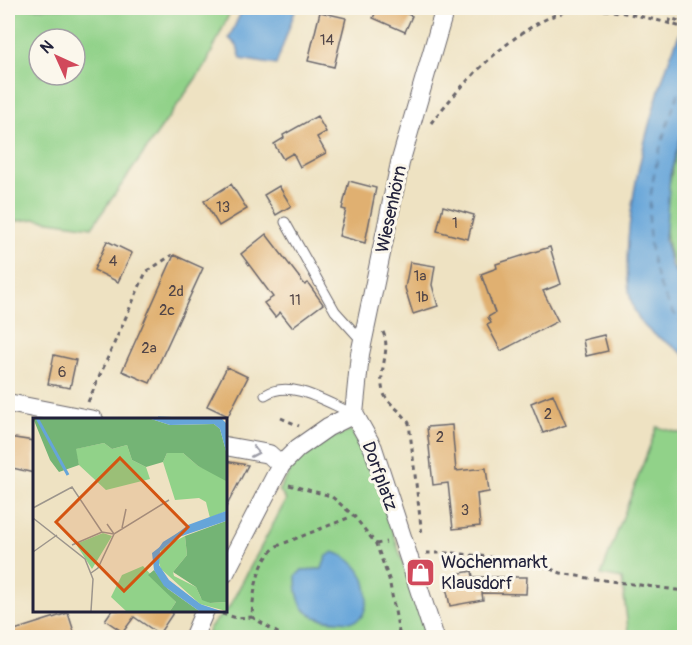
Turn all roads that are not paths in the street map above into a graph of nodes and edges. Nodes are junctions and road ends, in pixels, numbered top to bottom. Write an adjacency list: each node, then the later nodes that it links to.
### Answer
1 (445, 8): 3 (street, Wiesenhörn)
2 (285, 222): 3 (lane)
3 (363, 342): 6 (street, Wiesenhörn)
4 (265, 394): 6 (lane)
5 (8, 403): 7 (street)
6 (354, 414): 9 (street); 13 (street, Dorfplatz)
7 (83, 418)
8 (226, 446): 9 (street, one-way to 9)
9 (278, 472): 10 (street)
10 (226, 571)
11 (204, 612): 12 (street)
12 (193, 638)
13 (435, 638)

